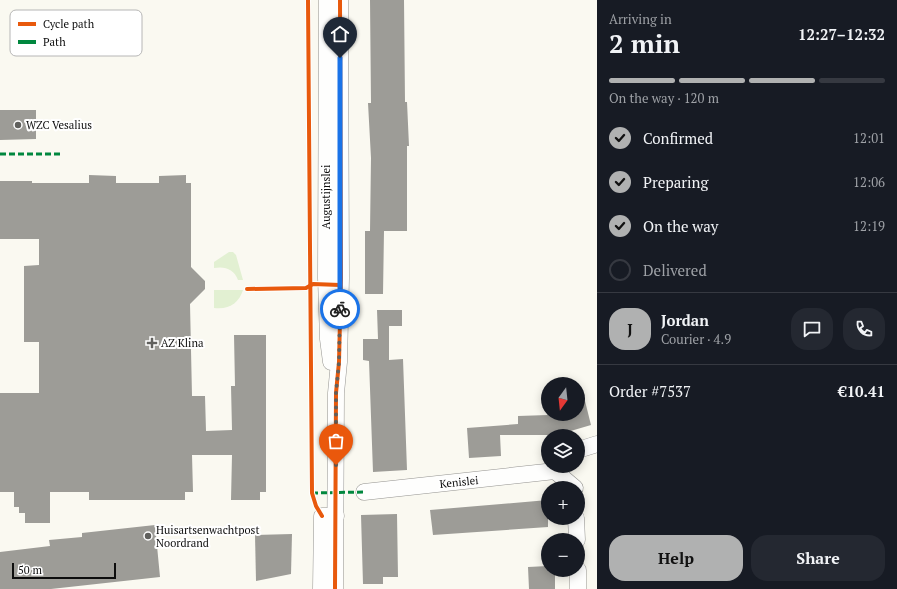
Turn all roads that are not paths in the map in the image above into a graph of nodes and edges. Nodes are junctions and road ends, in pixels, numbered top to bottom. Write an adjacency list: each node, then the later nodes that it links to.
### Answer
1 (327, 0): 3 (street, Augustijnslei)
2 (340, 0): 3 (street, Augustijnslei)
3 (336, 393): 10 (street, Augustijnslei)
4 (597, 444): 5 (street)
5 (585, 448)
6 (541, 471): 9 (street, Kenislei)
7 (561, 473): 8 (street, Kenislei)
8 (568, 481)
9 (364, 492)
10 (329, 516): 12 (street, Augustijnslei); 13 (street, Augustijnslei)
11 (578, 577): 14 (street)
12 (321, 589)
13 (336, 589)
14 (578, 589)

